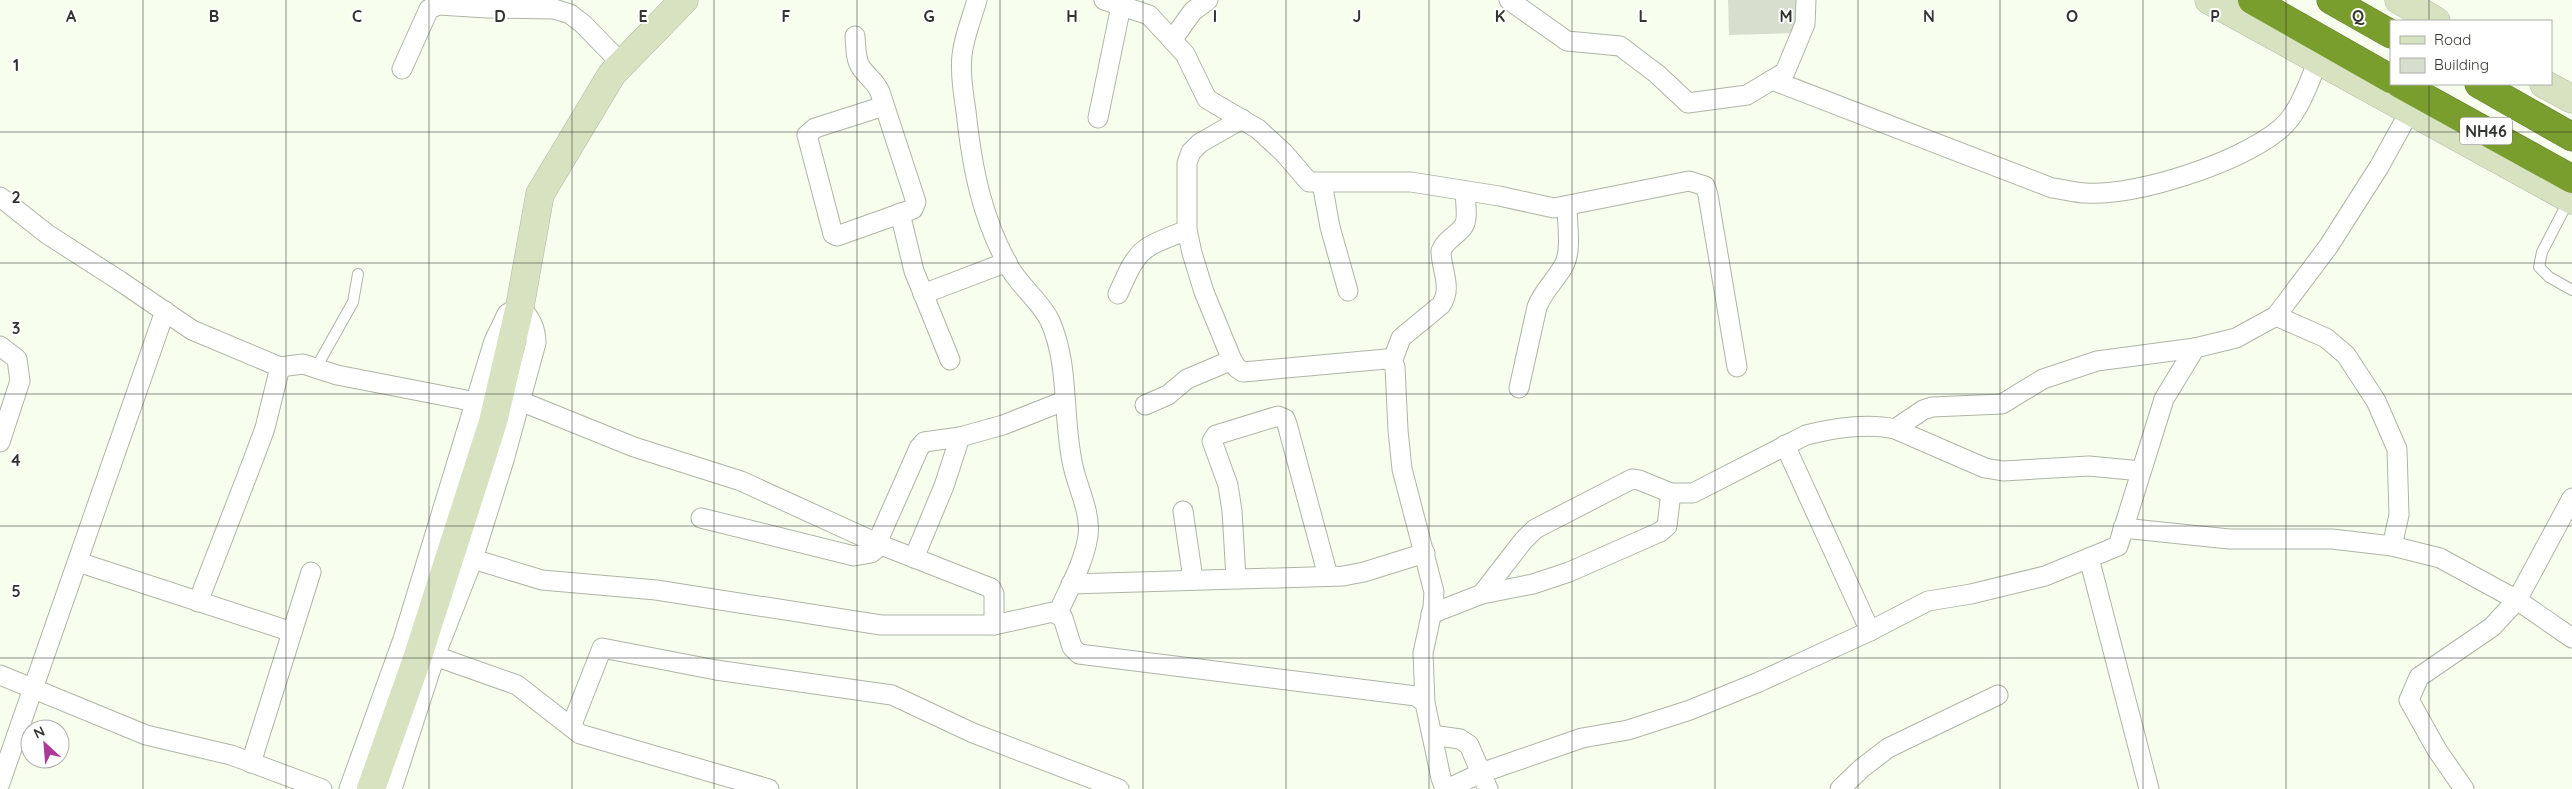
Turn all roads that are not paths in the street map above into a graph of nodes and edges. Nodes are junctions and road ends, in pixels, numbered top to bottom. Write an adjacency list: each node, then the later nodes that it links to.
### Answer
1 (684, 0): 17 (street)
2 (978, 0): 36 (street)
3 (1208, 0): 15 (street)
4 (1509, 0): 20 (street)
5 (1806, 0): 20 (street)
6 (2209, 0): 16 (street)
7 (2252, 0): 19 (highway)
8 (2332, 0): 13 (highway)
9 (2398, 0): 12 (street)
10 (426, 3): 17 (street); 18 (street)
11 (1113, 3): 15 (street); 26 (street)
12 (2434, 20)
13 (2390, 33)
14 (855, 36): 25 (street)
15 (1172, 40): 27 (street)
16 (2318, 61): 20 (street); 23 (street)
17 (622, 64): 42 (street)
18 (402, 69)
19 (2390, 78)
20 (1772, 80)
21 (2481, 85): 28 (highway, NH46)
22 (2546, 85): 24 (street)
23 (2410, 96): 31 (highway, NH46); 44 (street)
24 (2572, 99)
25 (884, 106): 34 (street); 34 (street)
26 (1098, 118)
27 (1242, 120): 29 (street); 35 (street)
28 (2572, 137)
29 (1322, 183): 30 (street); 39 (street)
30 (1465, 191): 33 (street); 49 (street)
31 (2571, 193): 38 (lane)
32 (0, 197): 43 (street)
33 (1567, 207): 51 (street); 53 (street)
34 (900, 213): 40 (street)
35 (1187, 230): 41 (street); 48 (street)
36 (1007, 262): 40 (street); 55 (street)
37 (358, 274): 52 (lane)
38 (2572, 290)
39 (1348, 291)
40 (923, 294): 47 (street)
41 (1118, 294)
42 (520, 306): 54 (street); 56 (street); 102 (street)
43 (165, 311): 50 (street); 74 (street)
44 (2276, 316): 46 (street); 69 (street)
45 (0, 346): 60 (street)
46 (2195, 348): 58 (street); 62 (street)
47 (950, 360)
48 (1232, 360): 49 (street); 57 (street)
49 (1392, 362): 70 (street)
50 (280, 366): 52 (street); 82 (street)
51 (1737, 367)
52 (316, 368): 56 (street)
53 (1519, 388)
54 (520, 401): 68 (street); 73 (street)
55 (1064, 401): 59 (street); 79 (street)
56 (476, 402): 101 (street)
57 (1145, 405)
58 (1895, 429): 61 (street); 62 (street)
59 (960, 437): 68 (street); 71 (street)
60 (0, 442)
61 (1785, 445): 63 (street); 87 (street)
62 (2142, 471): 67 (street)
63 (1670, 493): 80 (street); 80 (street)
64 (2572, 498): 81 (street)
65 (1183, 511): 78 (street)
66 (701, 518): 68 (street)
67 (2123, 528): 69 (street); 72 (street)
68 (879, 544): 71 (street)
69 (2392, 546): 81 (street)
70 (1425, 553): 76 (street); 84 (street)
71 (914, 558): 85 (street)
72 (2089, 558): 87 (street); 107 (street)
73 (473, 559): 85 (street); 89 (street)
74 (78, 562): 82 (street); 91 (street)
75 (311, 572): 86 (street)
76 (1328, 576): 77 (street); 77 (street)
77 (1236, 578): 78 (street)
78 (1192, 580): 79 (street)
79 (1071, 584): 83 (street)
80 (1482, 594): 84 (street)
81 (2517, 600): 88 (street); 108 (street)
82 (198, 602): 86 (street)
83 (1058, 613): 85 (street); 93 (street)
84 (1431, 614): 93 (street)
85 (994, 625)
86 (292, 632): 96 (street)
87 (1870, 632): 97 (street)
88 (2572, 638)
89 (436, 656): 94 (street); 103 (street)
90 (0, 675): 91 (street)
91 (34, 689): 96 (street); 98 (street)
92 (1998, 695): 106 (street)
93 (1425, 703): 95 (street)
94 (571, 727): 104 (street); 105 (street)
95 (1432, 735): 97 (street); 99 (street)
96 (252, 763): 100 (street)
97 (1484, 781): 99 (street)
98 (0, 783)
99 (1444, 788)
100 (322, 789)
101 (349, 789)
102 (371, 789)
103 (392, 789)
104 (769, 789)
105 (1118, 789)
106 (1840, 789)
107 (2149, 789)
108 (2464, 789)

